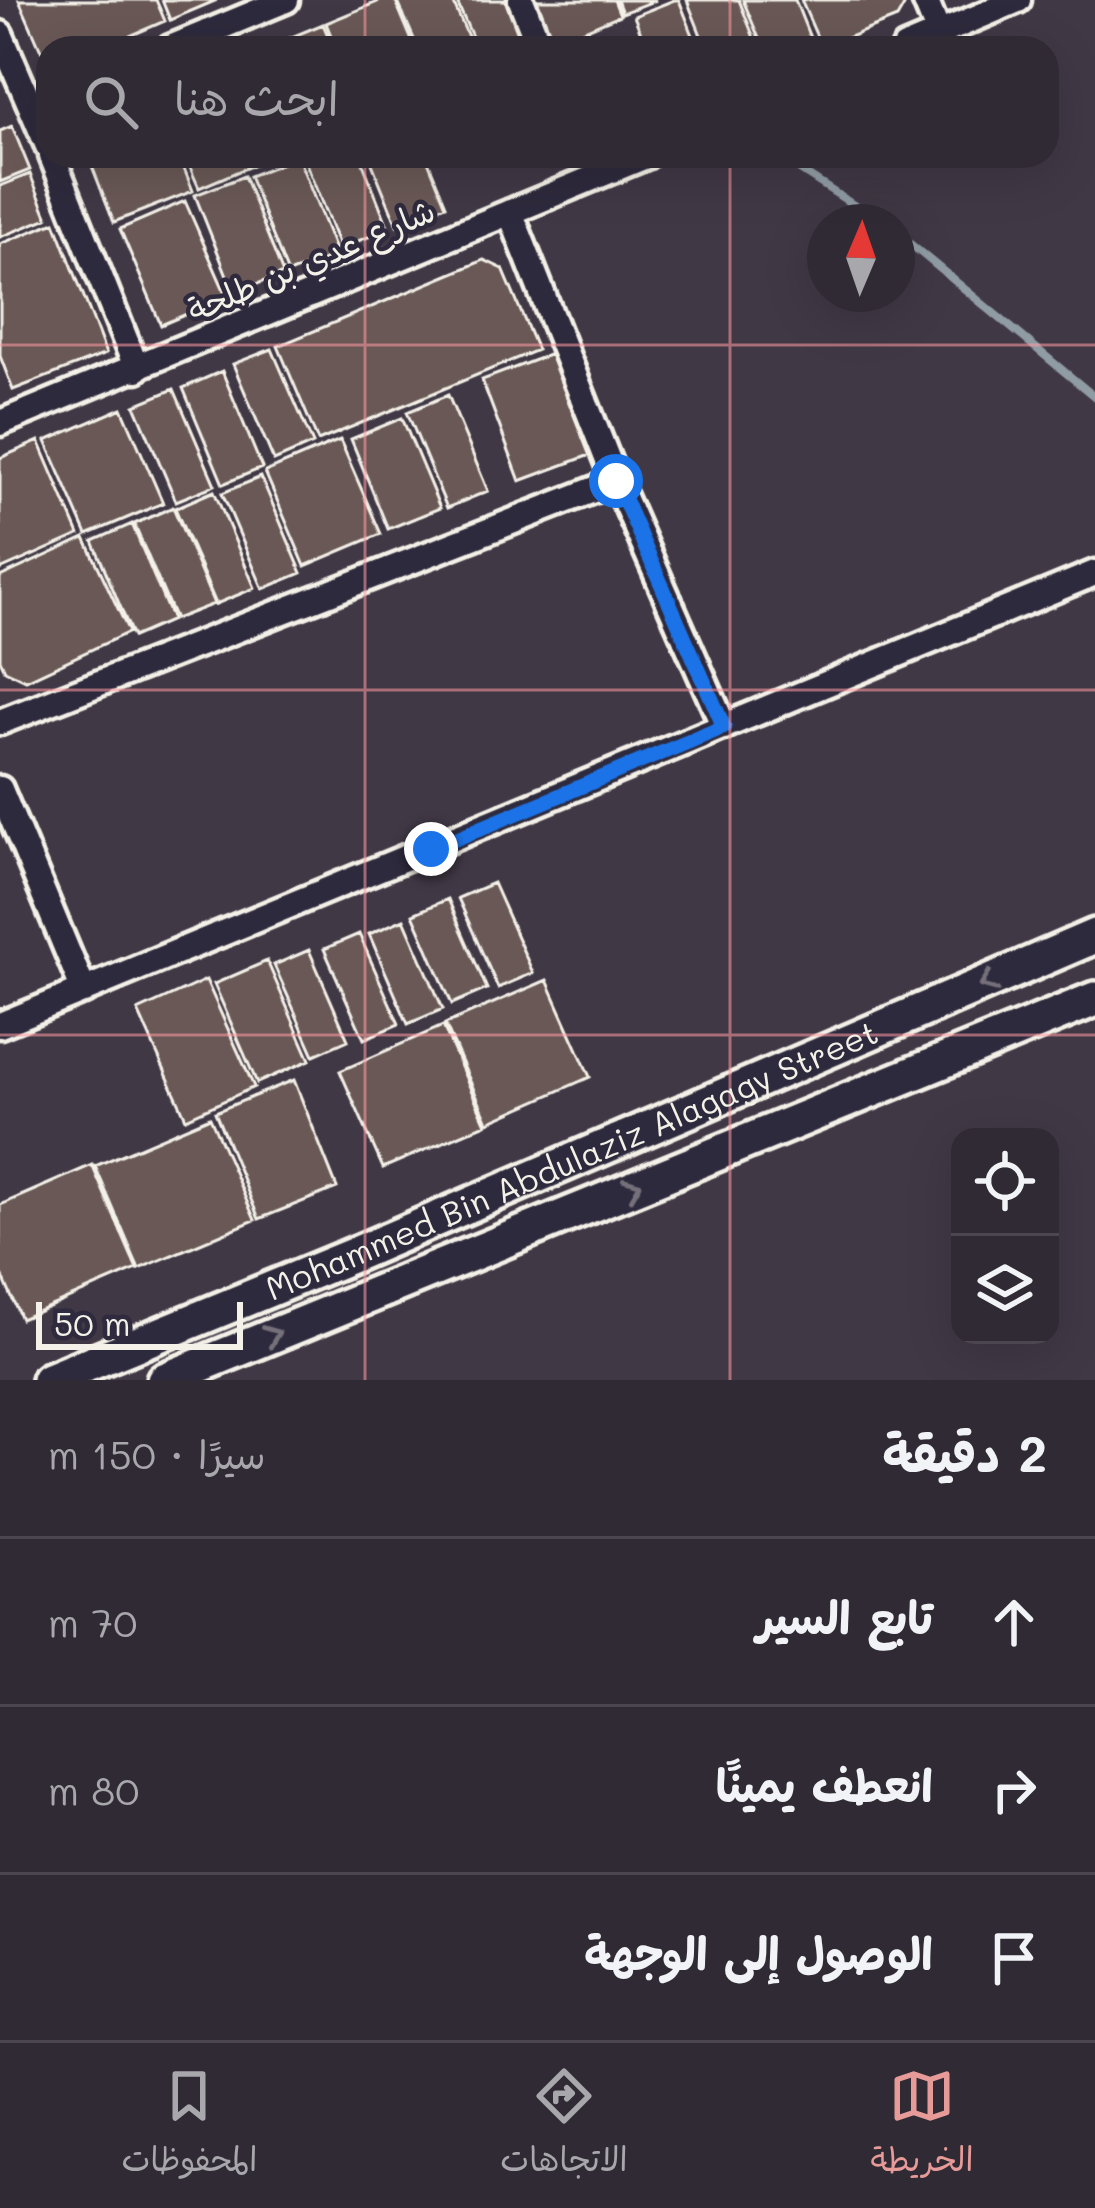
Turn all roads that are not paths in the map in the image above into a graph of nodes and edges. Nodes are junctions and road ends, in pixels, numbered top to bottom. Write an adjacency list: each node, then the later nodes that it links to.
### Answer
1 (286, 0): 7 (street)
2 (521, 0): 8 (street)
3 (925, 0): 6 (street)
4 (1018, 0): 6 (street)
5 (0, 34): 10 (street)
6 (939, 34): 9 (street)
7 (199, 36)
8 (535, 36)
9 (934, 36)
10 (36, 95)
11 (57, 168): 14 (street)
12 (585, 168): 13 (street, شارع عدي بن طلحة)
13 (510, 212): 14 (street, شارع عدي بن طلحة); 16 (street)
14 (137, 369): 15 (street, شارع عدي بن طلحة)
15 (0, 423)
16 (616, 481): 18 (street); 19 (street)
17 (1095, 573): 19 (street)
18 (0, 722)
19 (724, 727): 22 (street)
20 (0, 789): 22 (street)
21 (1095, 936): 25 (street, Mohammed Bin Abdulaziz Alagagy Street, one-way to 25)
22 (84, 992): 24 (street)
23 (1095, 999): 26 (street, Mohammed Bin Abdulaziz Alagagy Street, one-way to 23)
24 (0, 1025)
25 (49, 1380)
26 (164, 1380)

